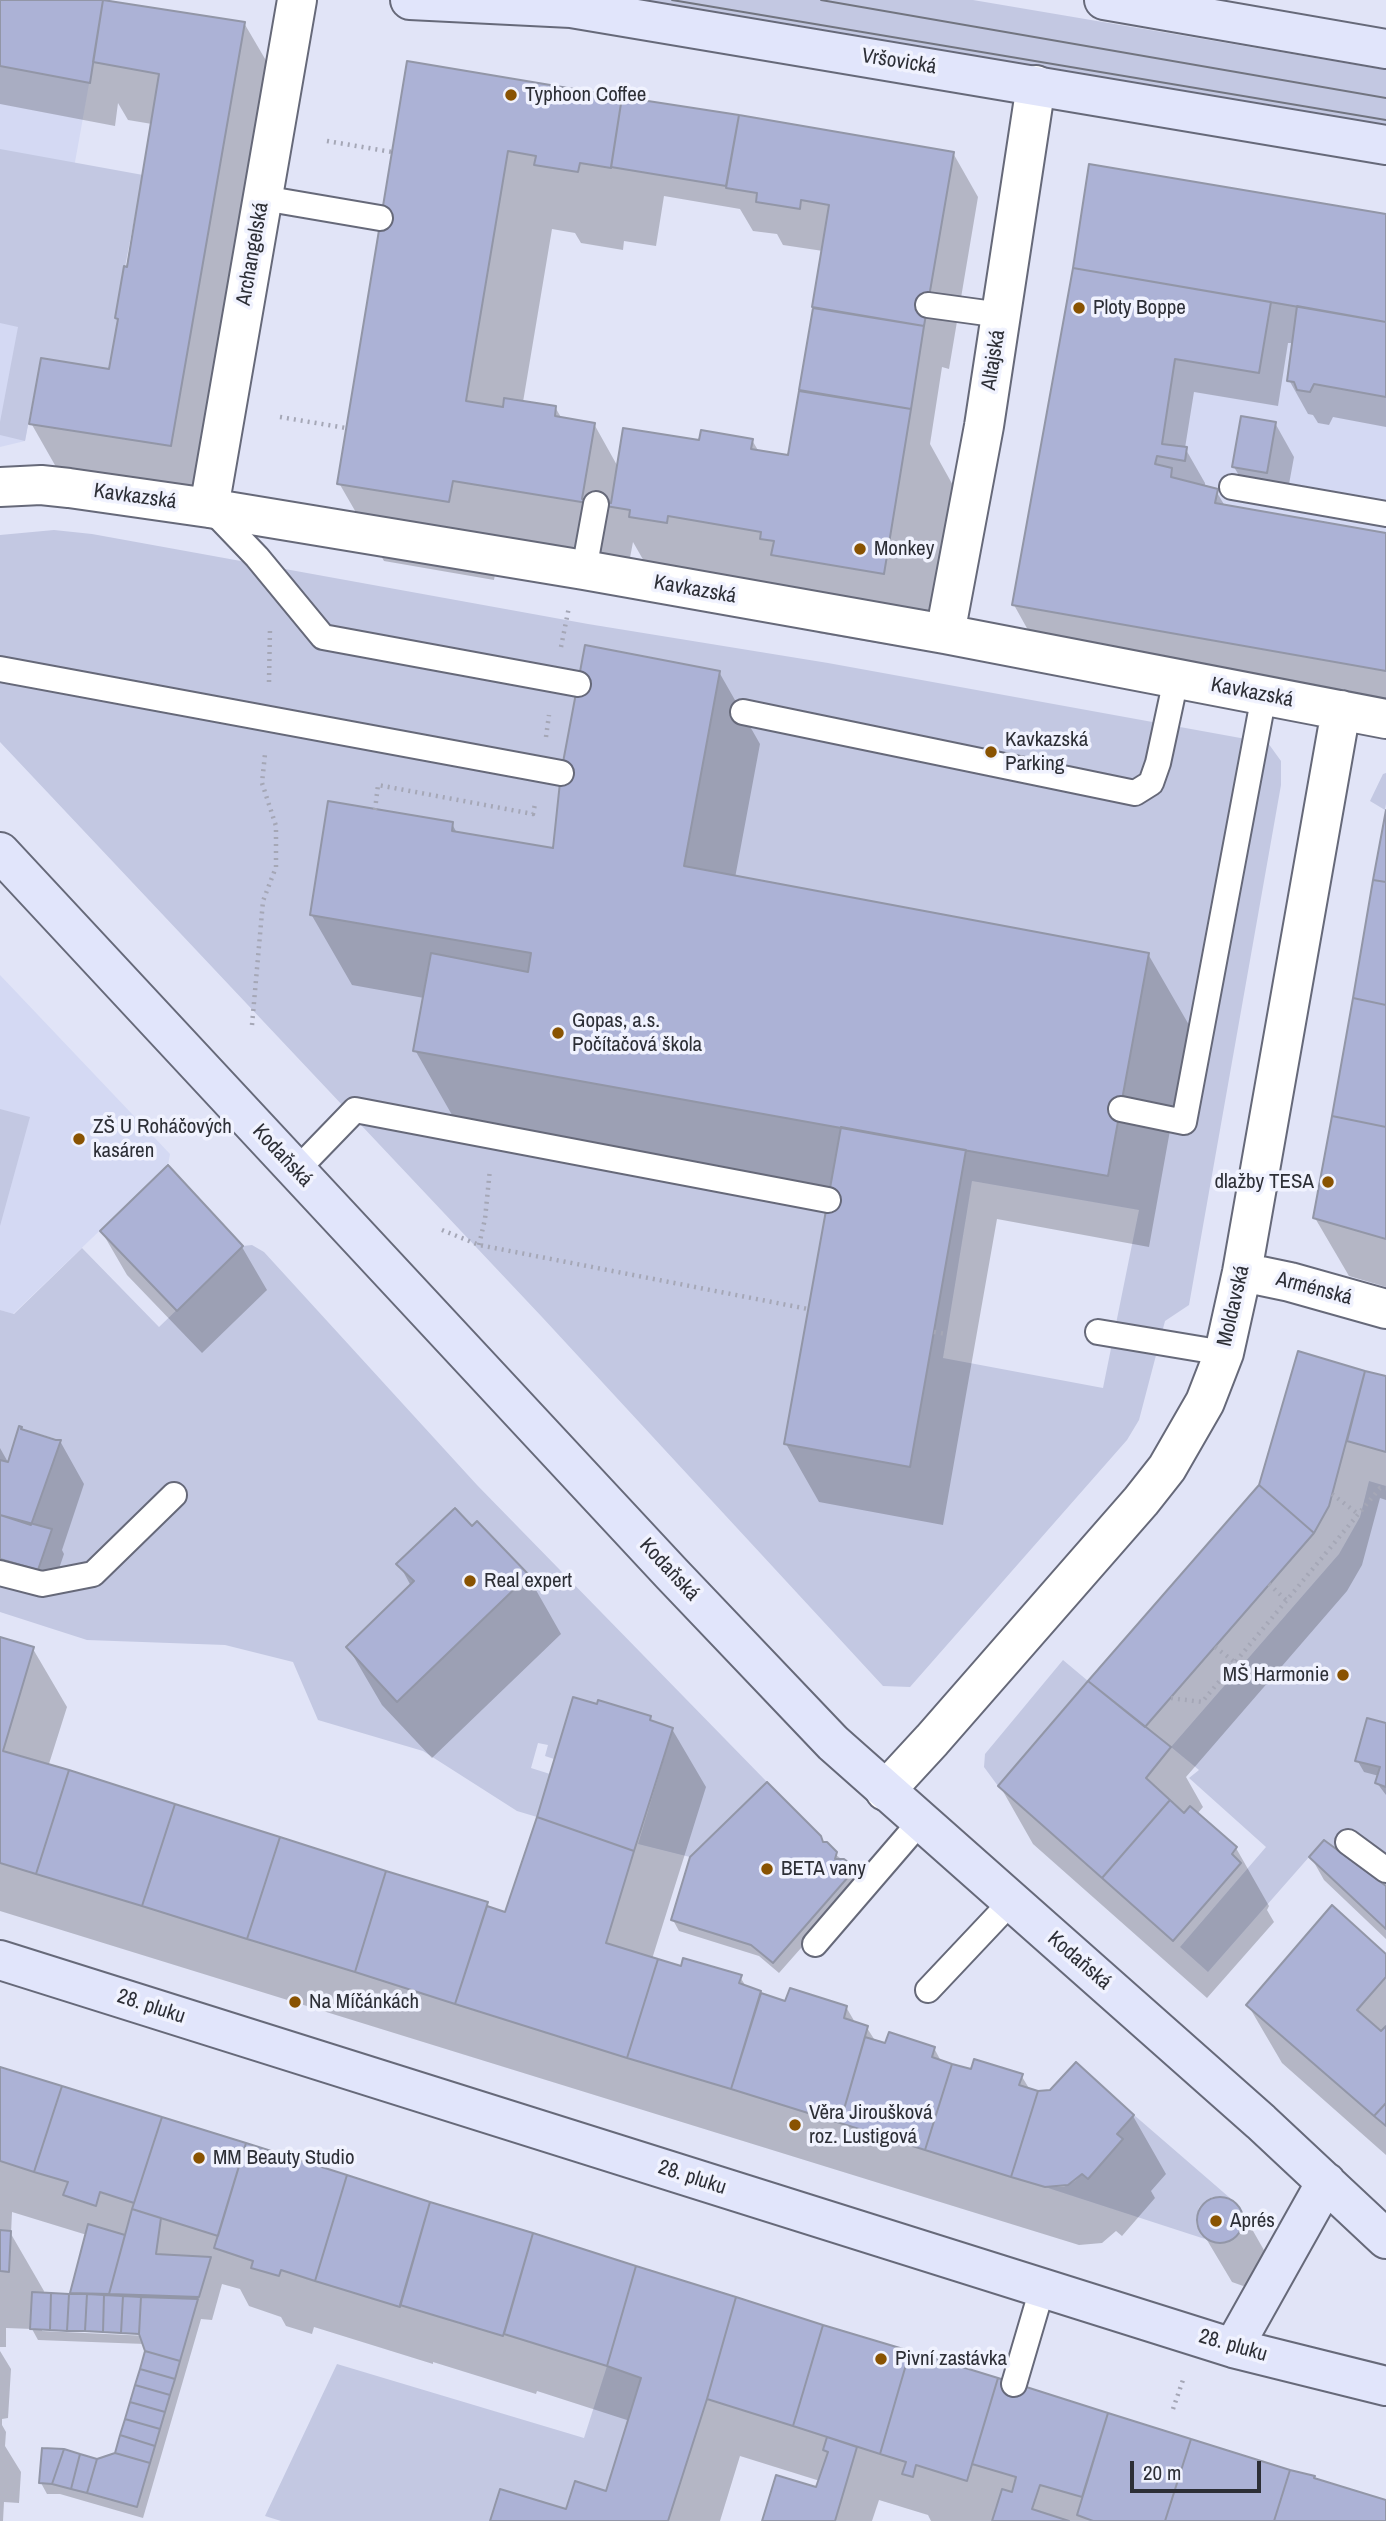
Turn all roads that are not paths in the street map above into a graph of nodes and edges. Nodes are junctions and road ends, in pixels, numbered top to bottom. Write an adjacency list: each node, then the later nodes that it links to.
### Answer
1 (297, 0): 7 (street, Archangelská)
2 (410, 0): 5 (street, Vršovická)
3 (1104, 0): 4 (street)
4 (1386, 48)
5 (1036, 85): 6 (street, Vršovická); 10 (street, Altajská)
6 (1386, 145)
7 (263, 198): 8 (lane); 14 (street, Archangelská)
8 (380, 218)
9 (928, 305): 10 (lane)
10 (1001, 315): 17 (street, Altajská)
11 (0, 487): 14 (street, Kavkazská)
12 (1232, 487): 15 (lane)
13 (596, 504): 16 (lane)
14 (209, 508): 16 (street, Kavkazská); 20 (lane)
15 (1386, 514)
16 (584, 570): 17 (street, Kavkazská)
17 (945, 634): 19 (street, Kavkazská)
18 (0, 669): 25 (lane)
19 (1176, 679): 21 (street, Kavkazská); 23 (lane)
20 (578, 684)
21 (1264, 695): 22 (street, Kavkazská); 27 (lane)
22 (1341, 710): 24 (street, Kavkazská); 30 (street, Moldavská)
23 (743, 712)
24 (1386, 719)
25 (561, 773)
26 (0, 852): 28 (street, Kodaňská)
27 (1121, 1109)
28 (296, 1171): 29 (lane); 36 (street, Kodaňská)
29 (828, 1200)
30 (1242, 1272): 31 (street, Arménská); 33 (street, Moldavská)
31 (1386, 1309)
32 (1098, 1332): 33 (lane)
33 (1224, 1353): 36 (street, Moldavská)
34 (174, 1495): 35 (lane)
35 (0, 1573)
36 (885, 1791): 37 (street, Kodaňská)
37 (920, 1822): 40 (street, Kodaňská); 41 (lane)
38 (1348, 1842): 39 (lane)
39 (1386, 1870)
40 (1012, 1902): 43 (lane); 44 (street, Kodaňská)
41 (815, 1944)
42 (0, 1960): 46 (street, 28. pluku)
43 (928, 1990)
44 (1326, 2182): 45 (street, Kodaňská); 47 (street)
45 (1386, 2239)
46 (1042, 2288): 47 (street, 28. pluku); 48 (lane)
47 (1233, 2348): 49 (street, 28. pluku)
48 (1014, 2384)
49 (1386, 2386)

